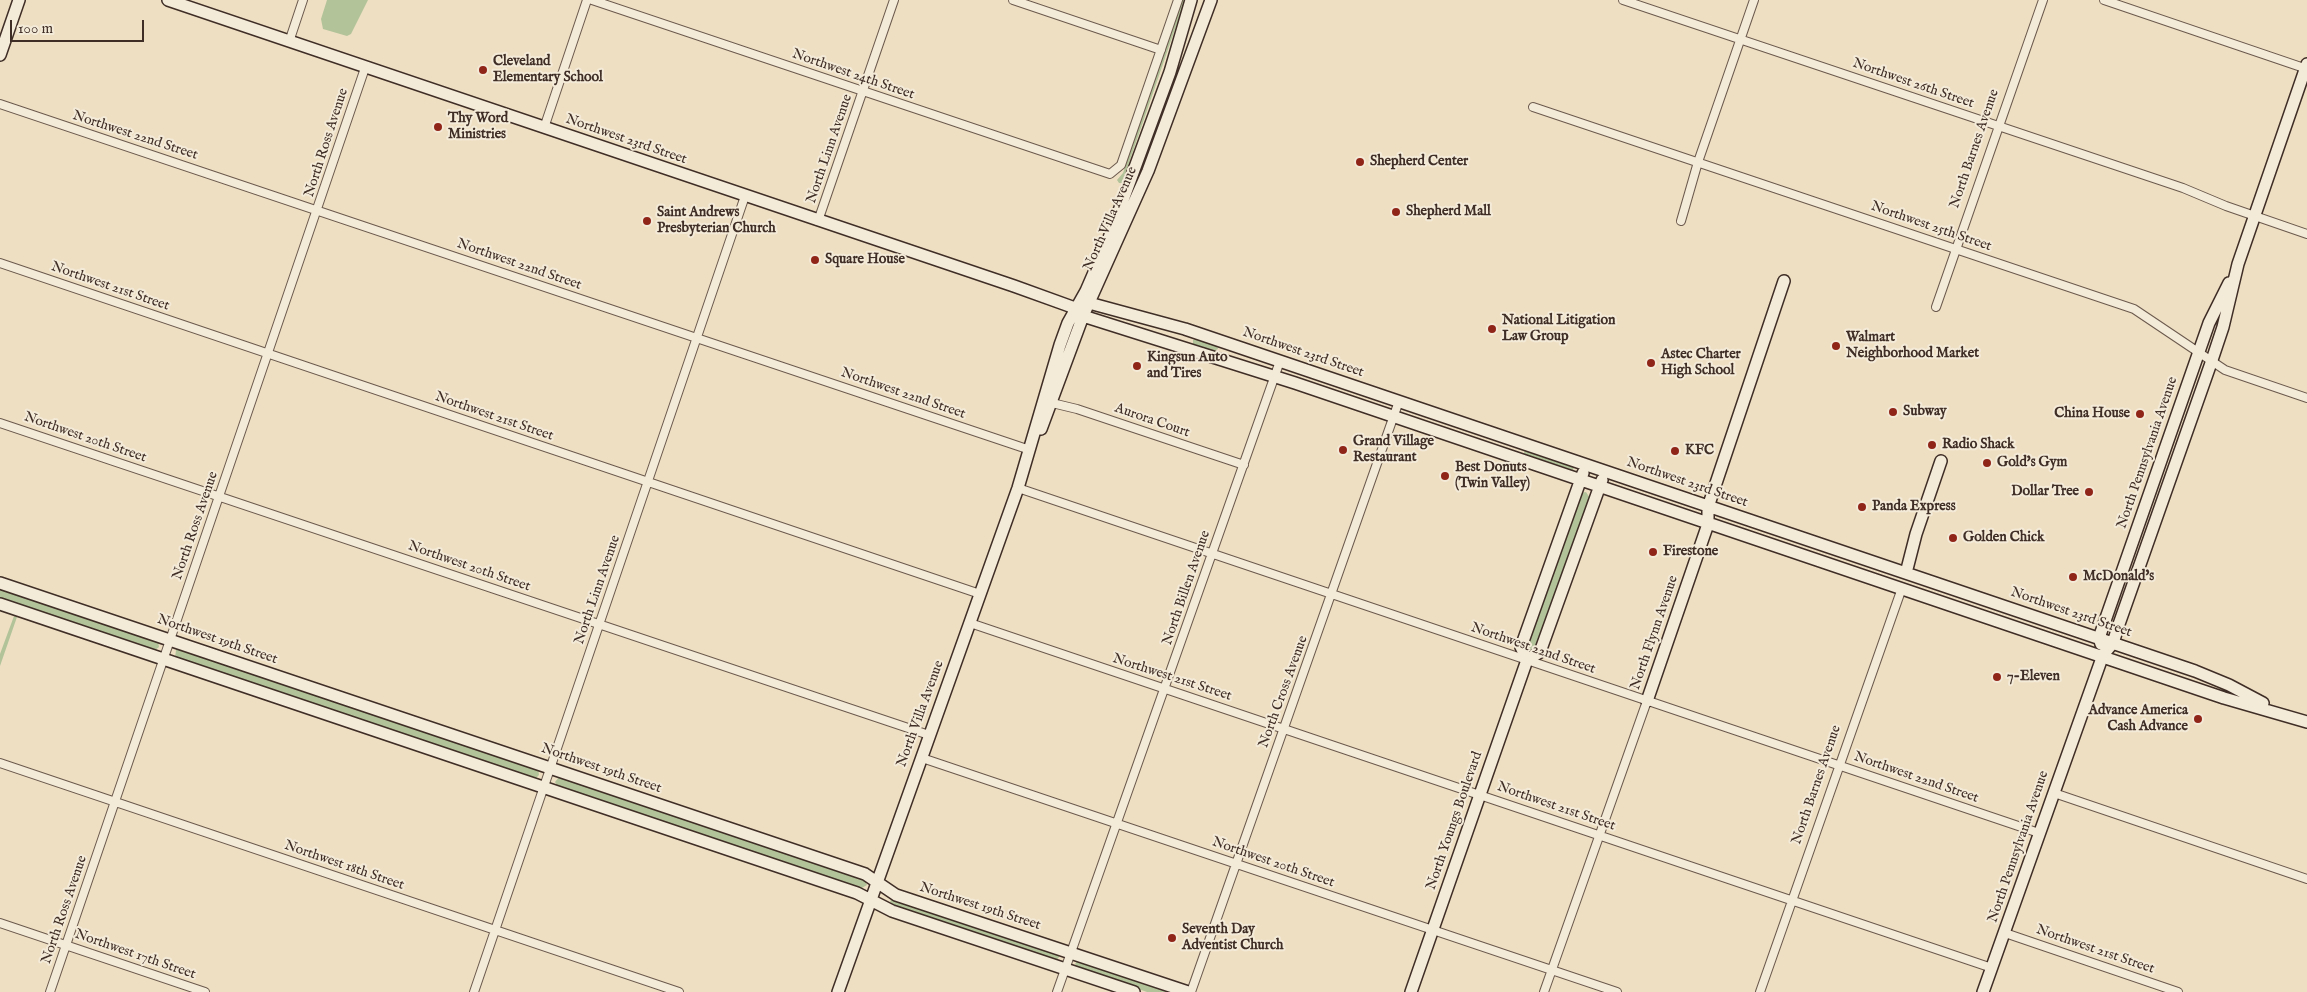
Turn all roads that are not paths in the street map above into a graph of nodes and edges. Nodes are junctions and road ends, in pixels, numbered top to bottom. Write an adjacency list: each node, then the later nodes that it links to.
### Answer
1 (19, 0): 19 (main road)
2 (168, 0): 18 (main road, Northwest 23rd Street)
3 (303, 0): 18 (street)
4 (587, 0): 28 (street)
5 (592, 0): 24 (street, Northwest 24th Street)
6 (894, 0): 24 (street, North Linn Avenue)
7 (1013, 0): 20 (street)
8 (1178, 0): 20 (street, North Villa Avenue)
9 (1190, 0): 15 (main road, North Villa Avenue)
10 (1211, 0): 17 (main road, North Villa Avenue)
11 (1623, 0): 16 (street, Northwest 26th Street)
12 (1754, 0): 16 (street)
13 (2043, 0): 27 (street, North Barnes Avenue)
14 (2104, 0): 21 (street)
15 (1185, 16): 17 (main road); 23 (main road, North Villa Avenue)
16 (1740, 40): 27 (street, Northwest 26th Street); 29 (street)
17 (1195, 41): 23 (main road); 41 (main road, North Villa Avenue)
18 (289, 42): 22 (main road, Northwest 23rd Street)
19 (1, 50)
20 (1161, 50): 30 (street, North Villa Avenue)
21 (2306, 67): 33 (main road, North Pennsylvania Avenue)
22 (365, 68): 28 (main road, Northwest 23rd Street); 32 (street, North Ross Avenue)
23 (1170, 72): 43 (main road, North Villa Avenue)
24 (863, 92): 30 (street, Northwest 24th Street); 34 (street, North Linn Avenue)
25 (0, 104): 32 (street, Northwest 22nd Street)
26 (1533, 106): 29 (street, Northwest 25th Street)
27 (1999, 126): 33 (street, Northwest 26th Street); 37 (street, North Barnes Avenue)
28 (544, 128): 31 (main road, Northwest 23rd Street)
29 (1698, 162): 35 (street); 37 (street, Northwest 25th Street)
30 (1107, 174)
31 (745, 196): 34 (main road, Northwest 23rd Street); 47 (street, North Linn Avenue)
32 (318, 210): 47 (street, Northwest 22nd Street); 50 (street, North Ross Avenue)
33 (2254, 216): 36 (street, Northwest 26th Street); 39 (main road, North Pennsylvania Avenue)
34 (818, 221): 43 (main road, Northwest 23rd Street)
35 (1681, 221)
36 (2307, 234)
37 (1956, 249): 42 (street, North Barnes Avenue); 51 (street, Northwest 25th Street)
38 (0, 263): 50 (street, Northwest 21st Street)
39 (2238, 264): 51 (main road, North Pennsylvania Avenue); 54 (main road, North Pennsylvania Avenue)
40 (1784, 281): 80 (main road, North Flynn Avenue)
41 (1089, 304): 43 (main road, North Villa Avenue); 44 (main road, Northwest 23rd Street)
42 (1936, 307)
43 (1079, 312): 46 (main road, Northwest 23rd Street); 61 (main road, North Villa Avenue); 67 (main road, North Villa Avenue)
44 (1143, 318): 45 (main road, Northwest 23rd Street); 46 (main road)
45 (1185, 329): 48 (main road, Northwest 23rd Street); 49 (main road)
46 (1138, 334): 49 (main road, Northwest 23rd Street)
47 (696, 338): 67 (street, Northwest 22nd Street); 76 (street, North Linn Avenue)
48 (1231, 344): 52 (main road); 53 (main road, Northwest 23rd Street)
49 (1180, 347): 52 (main road, Northwest 23rd Street)
50 (268, 354): 76 (street, Northwest 21st Street); 79 (street, North Ross Avenue)
51 (2199, 354): 54 (street, Northwest 25th Street); 63 (main road, North Pennsylvania Avenue)
52 (1226, 361): 56 (main road, Northwest 23rd Street)
53 (1280, 361): 55 (main road, Northwest 23rd Street); 56 (street, North Billen Avenue)
54 (2211, 363): 58 (street, Northwest 25th Street); 64 (main road, North Pennsylvania Avenue)
55 (1317, 373): 57 (main road); 59 (main road); 60 (main road, Northwest 23rd Street)
56 (1274, 377): 57 (main road, Northwest 23rd Street); 71 (street, North Billen Avenue)
57 (1295, 383): 59 (main road, Northwest 23rd Street)
58 (2307, 398)
59 (1346, 400): 62 (main road, Northwest 23rd Street)
60 (1399, 401): 62 (street, North Cross Avenue); 66 (main road, Northwest 23rd Street)
61 (1052, 403): 67 (main road, North Villa Avenue); 71 (street, Aurora Court)
62 (1394, 417): 68 (main road, Northwest 23rd Street); 92 (street, North Cross Avenue)
63 (2176, 418): 64 (main road); 70 (main road, North Pennsylvania Avenue)
64 (2190, 422): 73 (main road, North Pennsylvania Avenue)
65 (0, 423): 79 (street, Northwest 20th Street)
66 (1508, 437): 68 (main road); 72 (main road, Northwest 23rd Street)
67 (1031, 448): 78 (main road, North Villa Avenue)
68 (1502, 453): 75 (main road, Northwest 23rd Street)
69 (1941, 461): 87 (main road)
70 (2160, 463): 73 (main road); 97 (main road, North Pennsylvania Avenue)
71 (1244, 465): 85 (street, North Billen Avenue)
72 (1586, 465): 74 (main road, Northwest 23rd Street); 75 (main road, North Youngs Boulevard)
73 (2174, 468): 99 (main road, North Pennsylvania Avenue)
74 (1606, 471): 77 (main road, North Youngs Boulevard); 80 (main road, Northwest 23rd Street)
75 (1581, 480): 77 (main road, Northwest 23rd Street); 102 (main road, North Youngs Boulevard)
76 (648, 482): 91 (street, Northwest 21st Street); 96 (street, North Linn Avenue)
77 (1600, 487): 81 (main road, Northwest 23rd Street); 102 (main road, North Youngs Boulevard)
78 (1018, 488): 85 (street, Northwest 22nd Street); 91 (main road, North Villa Avenue)
79 (219, 496): 96 (street, Northwest 20th Street); 98 (street, North Ross Avenue)
80 (1708, 507): 81 (main road, North Flynn Avenue); 82 (main road, Northwest 23rd Street)
81 (1708, 524): 83 (main road, Northwest 23rd Street); 106 (main road, North Flynn Avenue)
82 (1777, 530): 83 (main road); 84 (main road, Northwest 23rd Street)
83 (1772, 546): 86 (main road, Northwest 23rd Street)
84 (1826, 546): 86 (main road); 87 (main road, Northwest 23rd Street)
85 (1212, 553): 92 (street, Northwest 22nd Street); 104 (street, North Billen Avenue)
86 (1821, 562): 88 (main road, Northwest 23rd Street)
87 (1906, 573): 88 (main road); 93 (main road); 97 (main road, Northwest 23rd Street)
88 (1884, 582): 90 (main road, Northwest 23rd Street)
89 (0, 583): 98 (main road, Northwest 19th Street)
90 (1902, 588): 93 (main road, Northwest 23rd Street); 113 (street, North Barnes Avenue)
91 (980, 594): 95 (main road, North Villa Avenue)
92 (1332, 594): 102 (street, Northwest 22nd Street); 109 (street, North Cross Avenue)
93 (1930, 598): 100 (main road, Northwest 23rd Street)
94 (0, 604): 101 (main road)
95 (970, 623): 104 (street, Northwest 21st Street); 110 (main road, North Villa Avenue)
96 (600, 625): 110 (street, Northwest 20th Street); 114 (street, North Linn Avenue)
97 (2100, 638): 99 (main road, Northwest 23rd Street); 100 (main road, North Pennsylvania Avenue)
98 (170, 640): 101 (street, North Ross Avenue); 114 (main road, Northwest 19th Street)
99 (2113, 643): 100 (main road, North Pennsylvania Avenue); 103 (main road, Northwest 23rd Street)
100 (2103, 655): 105 (main road, Northwest 23rd Street); 116 (main road, North Pennsylvania Avenue)
101 (164, 659): 115 (main road); 118 (street, North Ross Avenue)
102 (1527, 660): 106 (street, Northwest 22nd Street); 117 (main road, North Youngs Boulevard)
103 (2208, 676): 105 (main road); 107 (main road, Northwest 23rd Street)
104 (1164, 689): 109 (street, Northwest 21st Street); 119 (street, North Billen Avenue)
105 (2203, 690): 107 (main road, Northwest 23rd Street)
106 (1647, 701): 113 (street, Northwest 22nd Street); 121 (street, North Flynn Avenue)
107 (2283, 713): 108 (main road, Northwest 23rd Street)
108 (2307, 722)
109 (1284, 728): 117 (street, Northwest 21st Street); 122 (street, North Cross Avenue)
110 (929, 735): 111 (main road, North Villa Avenue)
111 (922, 758): 119 (street, Northwest 20th Street); 124 (main road, North Villa Avenue)
112 (0, 763): 118 (street, Northwest 18th Street)
113 (1840, 766): 120 (street, Northwest 22nd Street); 126 (street, North Barnes Avenue)
114 (551, 768): 115 (street, North Linn Avenue); 124 (main road, Northwest 19th Street)
115 (544, 787): 125 (main road); 128 (street, North Linn Avenue)
116 (2054, 793): 120 (main road, North Pennsylvania Avenue); 123 (street)
117 (1480, 795): 121 (street, Northwest 21st Street); 129 (main road, North Youngs Boulevard)
118 (115, 802): 128 (street, Northwest 18th Street); 131 (street, North Ross Avenue)
119 (1117, 823): 122 (street, Northwest 20th Street); 132 (street, North Billen Avenue)
120 (2039, 833): 130 (main road, North Pennsylvania Avenue)
121 (1599, 835): 126 (street, Northwest 21st Street); 135 (street, North Flynn Avenue)
122 (1236, 863): 129 (street, Northwest 20th Street); 143 (street, North Cross Avenue)
123 (2307, 880)
124 (877, 882): 125 (main road, North Villa Avenue); 132 (main road, Northwest 19th Street)
125 (871, 900): 134 (main road); 140 (main road, North Villa Avenue)
126 (1793, 900): 133 (street, Northwest 21st Street); 147 (street, North Barnes Avenue)
127 (0, 923): 131 (street, Northwest 17th Street)
128 (495, 930): 138 (street, North Linn Avenue); 139 (street, Northwest 18th Street)
129 (1432, 930): 135 (street, Northwest 20th Street); 144 (main road, North Youngs Boulevard)
130 (2005, 932): 133 (main road, North Pennsylvania Avenue); 149 (street, Northwest 21st Street)
131 (66, 945): 136 (street, North Ross Avenue); 137 (street, Northwest 17th Street)
132 (1071, 952): 134 (street, North Billen Avenue); 143 (main road, Northwest 19th Street)
133 (1992, 968): 148 (main road, North Pennsylvania Avenue)
134 (1065, 969): 141 (street, North Billen Avenue); 142 (main road)
135 (1551, 970): 145 (street, North Flynn Avenue); 146 (street, Northwest 20th Street)
136 (50, 992)
137 (205, 992)
138 (474, 992)
139 (679, 992)
140 (838, 992)
141 (1057, 992)
142 (1134, 992)
143 (1190, 992)
144 (1410, 992)
145 (1544, 992)
146 (1617, 992)
147 (1760, 992)
148 (1983, 992)
149 (2178, 992)

